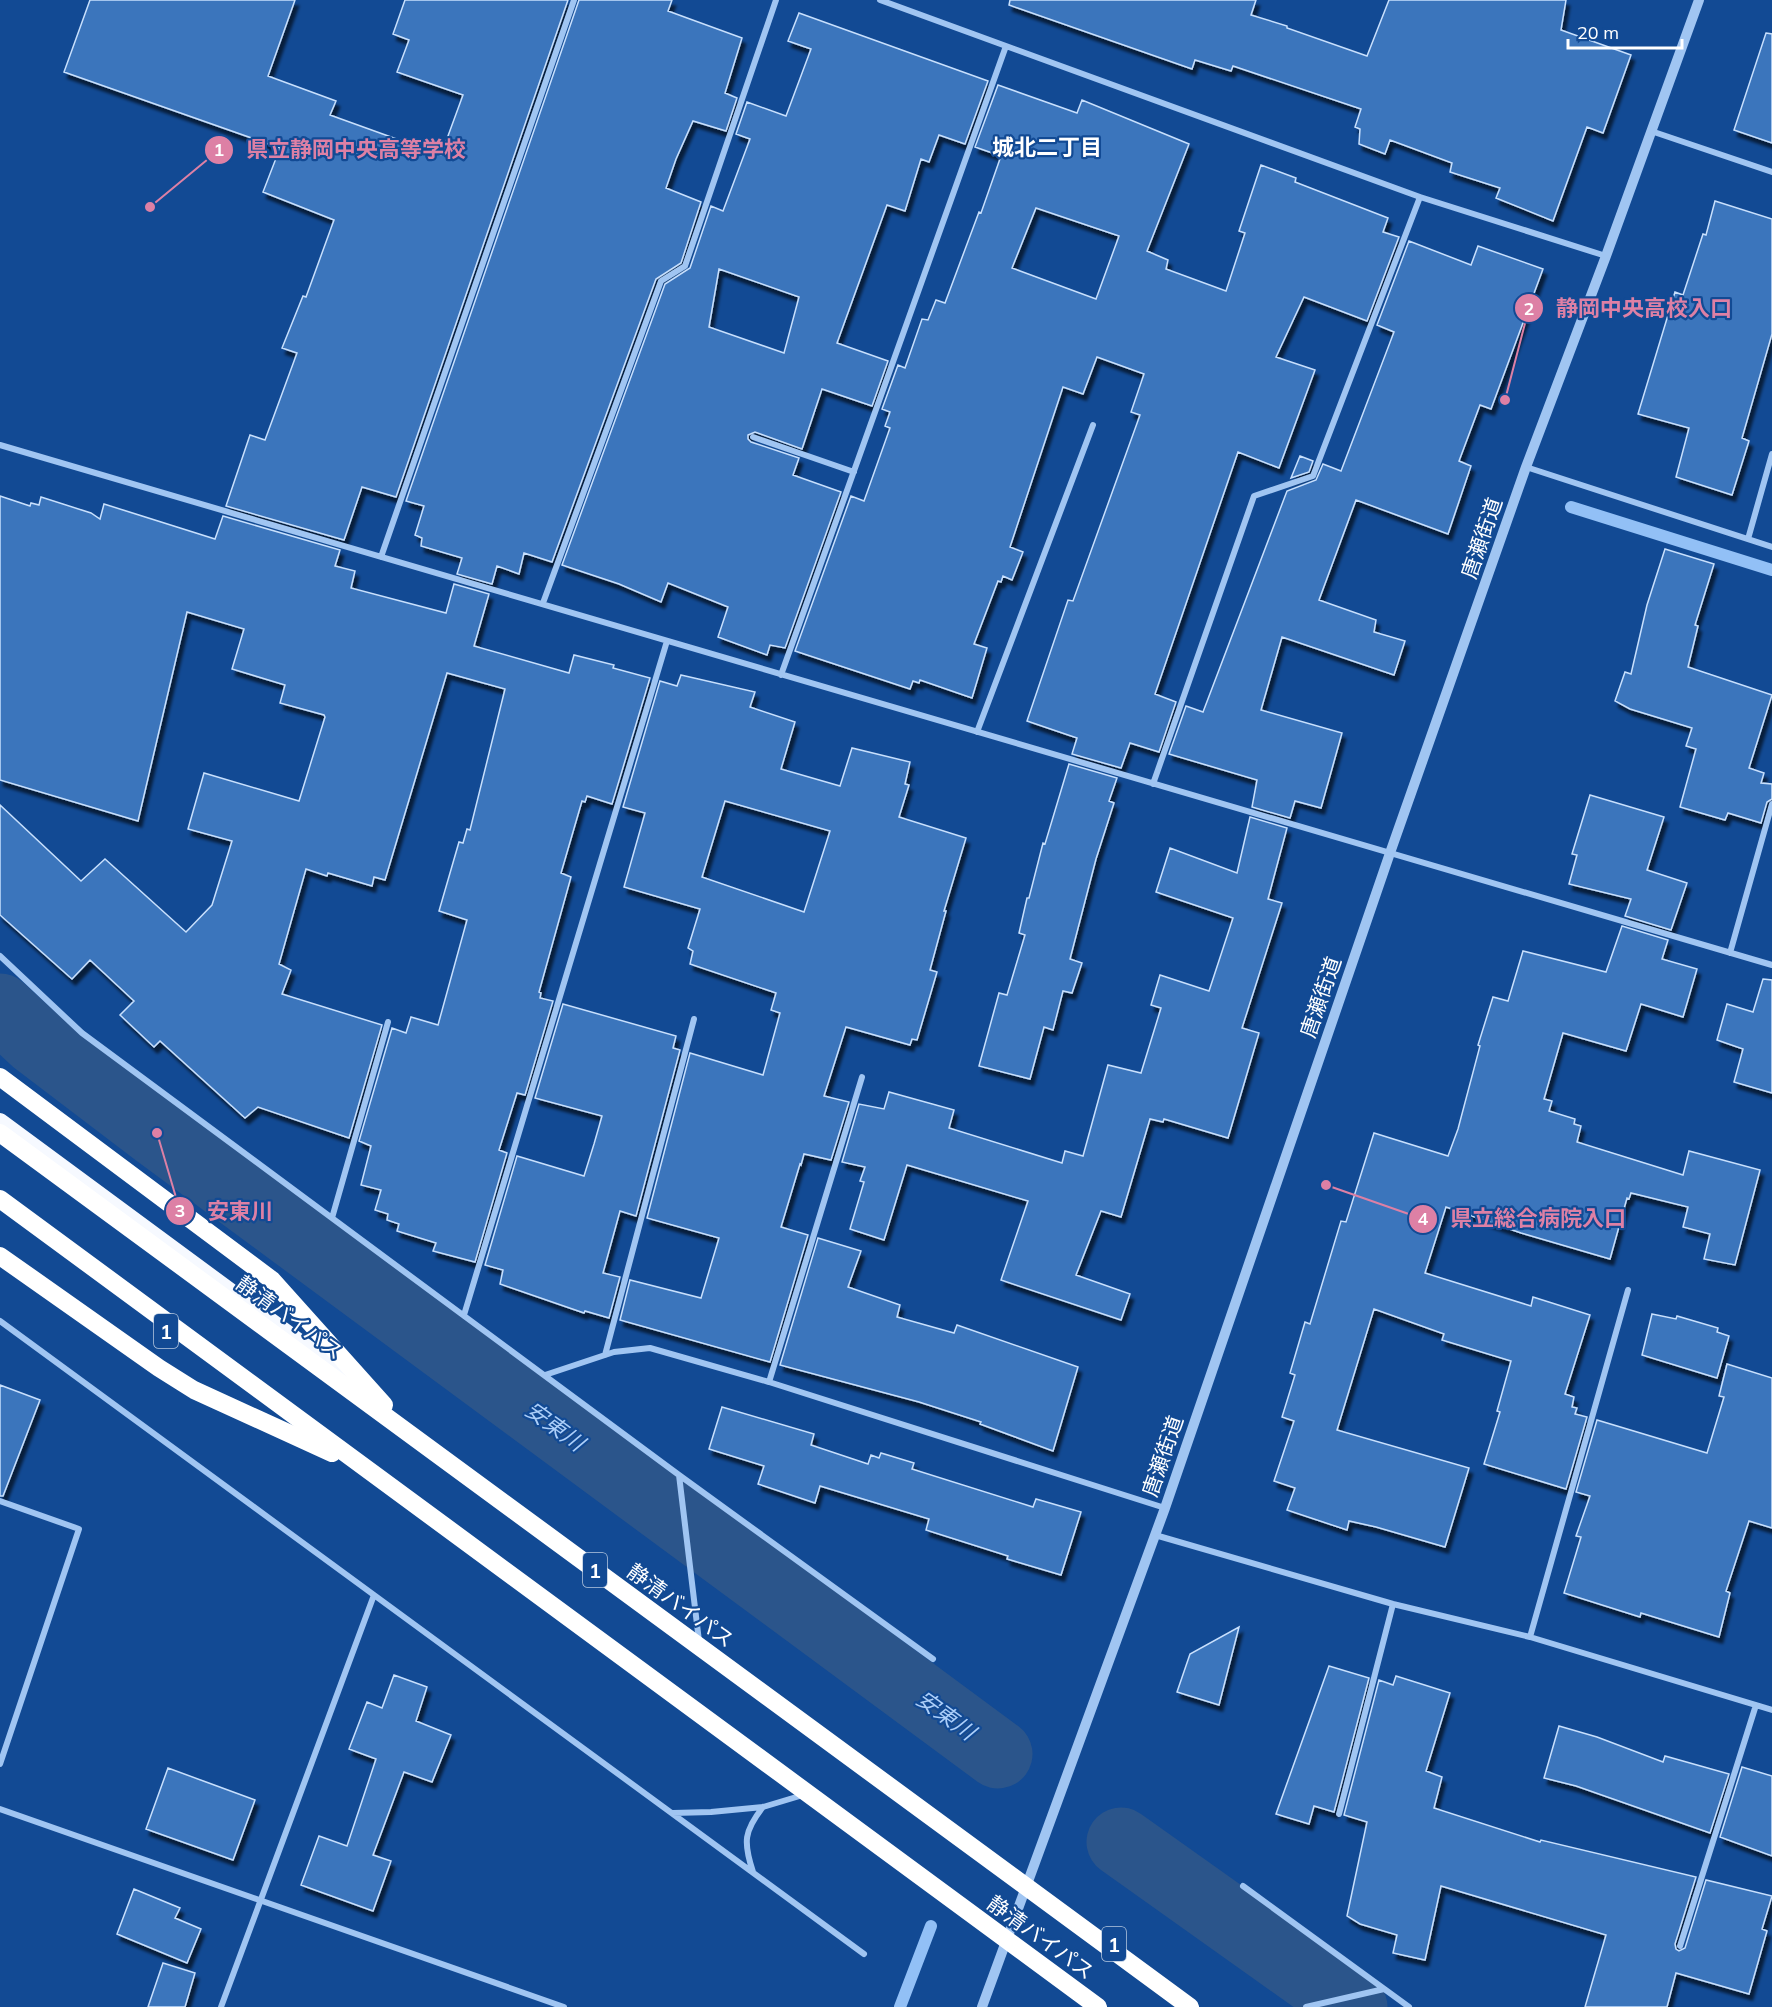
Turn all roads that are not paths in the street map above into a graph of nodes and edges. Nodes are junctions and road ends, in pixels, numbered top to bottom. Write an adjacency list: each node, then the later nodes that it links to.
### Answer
1 (574, 0): 18 (street)
2 (776, 0): 19 (street)
3 (879, 0): 5 (street)
4 (1699, 0): 6 (street, 唐瀬街道)
5 (1006, 46): 8 (street); 15 (street)
6 (1651, 131): 7 (street); 9 (street, 唐瀬街道)
7 (1772, 172)
8 (1420, 197): 9 (street); 23 (street)
9 (1606, 256): 14 (street, 唐瀬街道)
10 (1093, 425): 22 (street)
11 (753, 437): 15 (street)
12 (0, 446): 18 (street)
13 (1772, 454): 16 (street)
14 (1526, 467): 16 (street); 25 (street, 唐瀬街道)
15 (854, 472): 21 (street)
16 (1748, 539): 17 (street)
17 (1772, 547)
18 (381, 557): 19 (street)
19 (543, 603): 20 (street)
20 (667, 641): 21 (street); 40 (street)
21 (781, 675): 22 (street)
22 (977, 732): 23 (street)
23 (1153, 783): 25 (street)
24 (1772, 804): 26 (street)
25 (1390, 853): 26 (street); 49 (street, 唐瀬街道)
26 (1730, 953): 28 (street)
27 (0, 956): 37 (street)
28 (1772, 965)
29 (694, 1019): 42 (street)
30 (388, 1022): 37 (street)
31 (0, 1077): 45 (highway, 1)
32 (862, 1077): 44 (street)
33 (0, 1121): 45 (highway, 1)
34 (0, 1133): 77 (highway, 静清バイパス / 1, bridge)
35 (0, 1199): 76 (highway, 静清バイパス / 1, bridge)
36 (0, 1208): 46 (highway, 1)
37 (332, 1218): 40 (street)
38 (0, 1256): 46 (highway, 1)
39 (1628, 1290): 53 (street)
40 (464, 1316): 43 (street)
41 (0, 1321): 51 (street)
42 (605, 1355): 43 (street); 44 (street)
43 (545, 1376): 47 (street)
44 (769, 1382): 49 (street)
45 (384, 1405): 54 (highway, 1)
46 (332, 1453): 59 (highway, 1)
47 (679, 1475): 54 (street); 55 (street)
48 (0, 1501): 58 (street)
49 (1165, 1508): 50 (street, 唐瀬街道)
50 (1155, 1534): 52 (street); 65 (street, 唐瀬街道)
51 (374, 1595): 62 (street); 67 (street)
52 (1393, 1604): 53 (street); 63 (street)
53 (1530, 1637): 56 (street)
54 (699, 1641): 65 (highway, 1)
55 (933, 1659)
56 (1756, 1705): 57 (street); 69 (street)
57 (1772, 1710)
58 (0, 1764)
59 (803, 1795): 60 (street); 68 (highway, 1)
60 (763, 1807): 62 (street); 64 (street)
61 (0, 1809): 67 (street)
62 (673, 1813): 64 (street)
63 (1339, 1814)
64 (753, 1872): 70 (street)
65 (1028, 1882): 68 (street, 唐瀬街道); 78 (highway, 1)
66 (1243, 1886): 71 (street)
67 (260, 1901): 72 (street); 73 (street)
68 (1006, 1943): 74 (street, 唐瀬街道); 75 (highway, 1)
69 (1680, 1946)
70 (864, 1954)
71 (1384, 1989): 79 (street); 80 (street)
72 (221, 2007)
73 (564, 2007)
74 (982, 2007)
75 (1093, 2007)
76 (1098, 2007)
77 (1191, 2007)
78 (1200, 2007)
79 (1306, 2007)
80 (1409, 2007)

